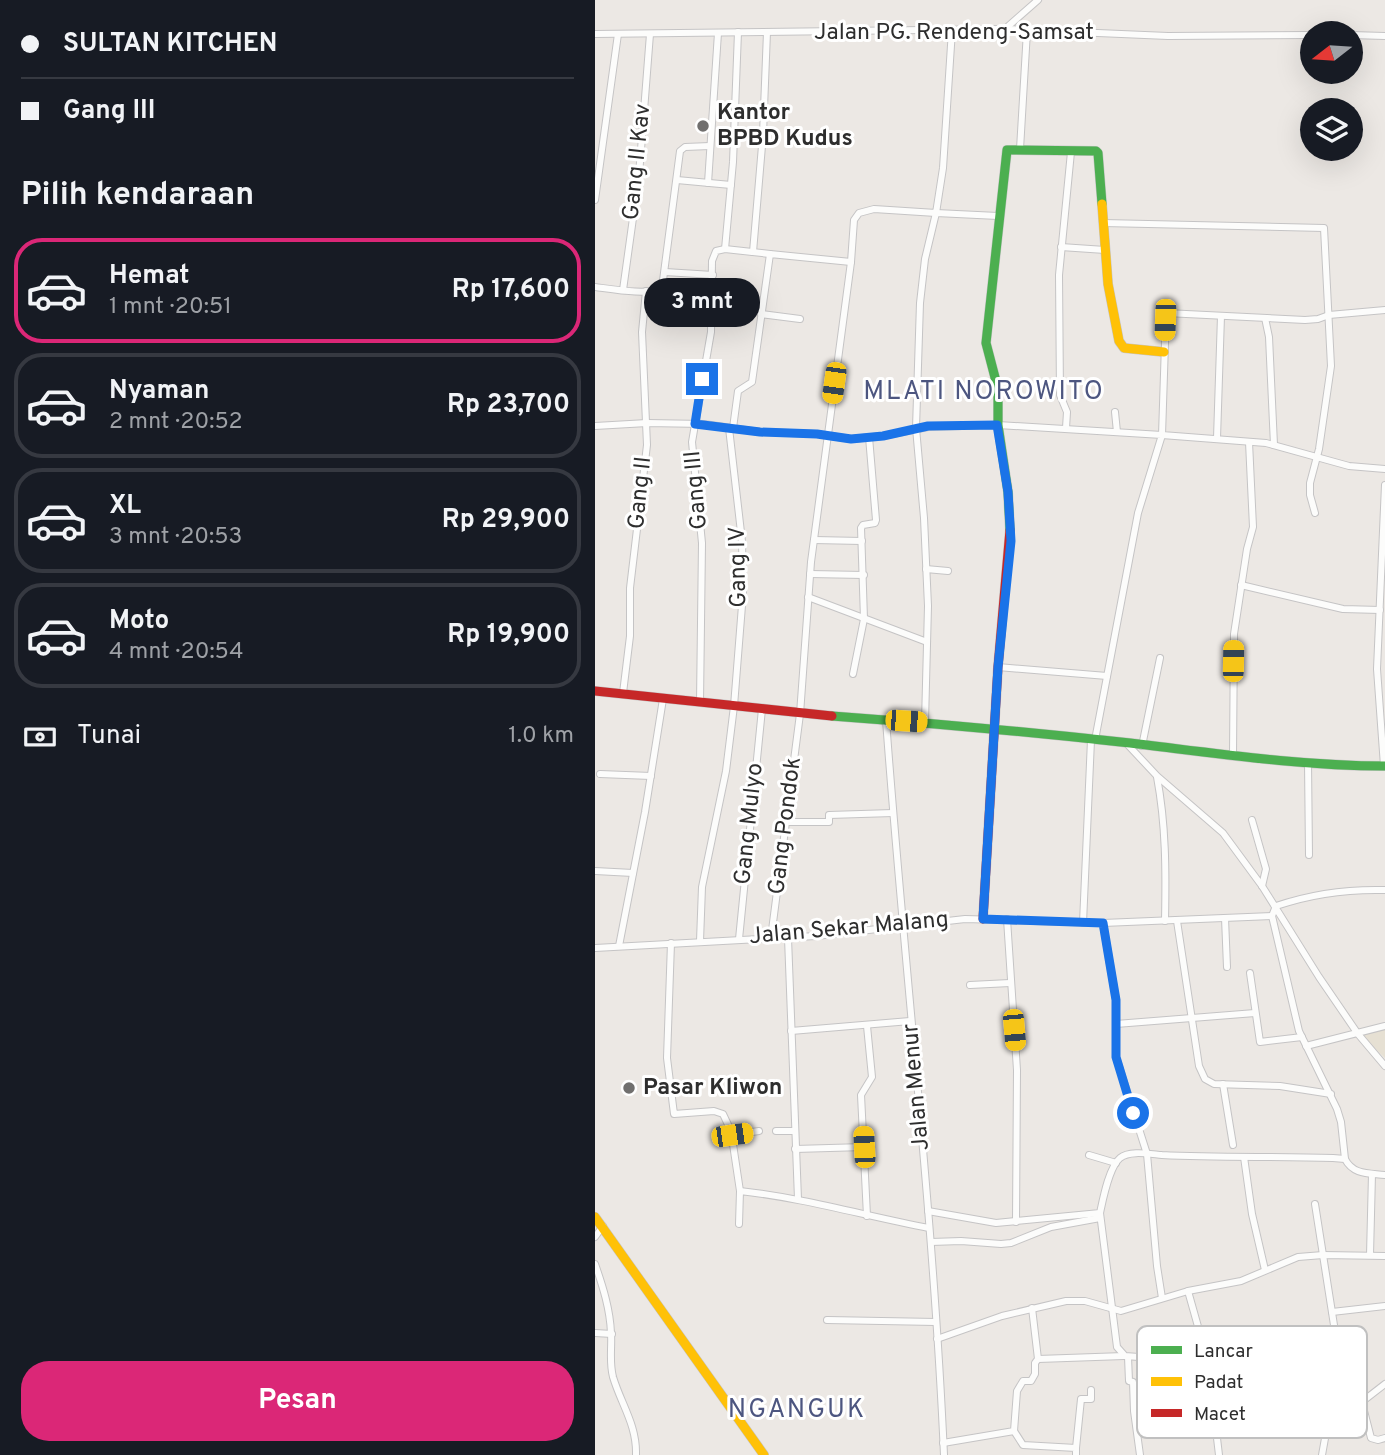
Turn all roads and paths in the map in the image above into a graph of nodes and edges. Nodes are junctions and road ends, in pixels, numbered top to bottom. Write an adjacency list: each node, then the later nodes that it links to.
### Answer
1 (1038, 0): 2 (street)
2 (1005, 29): 3 (street, Jalan PG. Rendeng-Samsat); 4 (street, Jalan PG. Rendeng-Samsat)
3 (952, 30): 6 (street, Jalan PG. Rendeng-Samsat); 21 (street)
4 (1027, 30): 11 (street, Jalan PG. Rendeng-Samsat); 15 (street)
5 (738, 32): 6 (street, Jalan PG. Rendeng-Samsat); 7 (street, Jalan PG. Rendeng-Samsat); 19 (street)
6 (767, 32): 27 (street)
7 (718, 33): 10 (street, Jalan PG. Rendeng-Samsat); 14 (street)
8 (595, 34): 9 (street, Jalan PG. Rendeng-Samsat)
9 (618, 34): 10 (street, Jalan PG. Rendeng-Samsat); 20 (street)
10 (650, 34): 33 (street, Gang II Kav)
11 (1300, 35)
12 (1363, 36): 13 (street)
13 (1385, 36)
14 (710, 146): 17 (street); 18 (street)
15 (1020, 149): 16 (street); 22 (street)
16 (1071, 152): 23 (street); 24 (street)
17 (677, 180): 18 (street); 30 (street)
18 (708, 183): 19 (street)
19 (731, 185): 25 (street)
20 (595, 200)
21 (936, 213): 22 (street); 29 (street, Gang Pondok); 48 (street)
22 (998, 216): 45 (street)
23 (1103, 223): 26 (street); 37 (street)
24 (1061, 247): 26 (street); 49 (street)
25 (725, 249): 27 (street); 31 (street, Gang III)
26 (1105, 250): 41 (street)
27 (753, 252): 28 (street)
28 (770, 254): 29 (street); 36 (street, Gang IV)
29 (851, 262): 51 (street, Gang Pondok)
30 (665, 272): 31 (street); 34 (street)
31 (713, 275): 44 (street, Gang III)
32 (595, 287): 33 (street)
33 (623, 290): 34 (street)
34 (646, 292): 43 (street, Gang II)
35 (1385, 310): 37 (street)
36 (761, 314): 40 (street); 47 (street, Gang IV)
37 (1329, 314): 39 (street); 57 (street)
38 (1221, 316): 39 (street); 41 (street); 54 (street)
39 (1265, 318): 56 (street)
40 (800, 319)
41 (1164, 352): 52 (street)
42 (1115, 412): 50 (street)
43 (647, 423): 44 (street); 46 (street); 78 (street, Gang II)
44 (695, 424): 47 (street); 80 (street, Gang III)
45 (997, 425): 48 (street); 49 (street); 74 (street)
46 (595, 426)
47 (731, 428): 51 (street); 81 (street, Gang IV)
48 (916, 428): 53 (street); 64 (street)
49 (1066, 428): 50 (street)
50 (1117, 432): 52 (street)
51 (826, 435): 53 (street); 62 (street, Gang Pondok)
52 (1162, 435): 54 (street); 76 (street)
53 (869, 437): 63 (street)
54 (1217, 438): 55 (street)
55 (1248, 442): 56 (street); 68 (street)
56 (1274, 445): 57 (street)
57 (1317, 458): 58 (street); 60 (street)
58 (1385, 469)
59 (1385, 485): 61 (street)
60 (1315, 513)
61 (1384, 520): 70 (street)
62 (814, 540): 63 (street); 66 (street, Gang Pondok)
63 (862, 541): 67 (street)
64 (926, 569): 65 (street); 72 (street)
65 (948, 571)
66 (810, 574): 67 (street); 69 (street, Gang Pondok)
67 (864, 575): 71 (street)
68 (1241, 585): 70 (street); 90 (street)
69 (808, 597): 71 (street); 83 (street, Gang Pondok)
70 (1382, 611): 92 (street)
71 (864, 619): 72 (street); 75 (street)
72 (927, 642): 85 (street)
73 (1160, 658): 89 (street)
74 (998, 667): 76 (street); 86 (street)
75 (853, 674)
76 (1107, 676): 87 (street)
77 (595, 691): 78 (street)
78 (623, 693): 79 (street)
79 (663, 699): 80 (street); 94 (street)
80 (700, 702): 81 (street)
81 (734, 706): 82 (street); 117 (street, Gang IV)
82 (762, 709): 83 (street); 116 (street, Gang Mulyo)
83 (800, 714): 84 (street); 98 (street, Gang Pondok)
84 (886, 720): 85 (street); 96 (street, Jalan Menur)
85 (925, 722): 86 (street)
86 (995, 728): 87 (street); 107 (street)
87 (1093, 740): 88 (street); 111 (street)
88 (1128, 745): 89 (street); 95 (street)
89 (1142, 746): 90 (street)
90 (1233, 755): 91 (street)
91 (1308, 762): 92 (street); 99 (street)
92 (1385, 766)
93 (600, 774): 94 (street)
94 (652, 776): 101 (street)
95 (1157, 776): 102 (street); 109 (street)
96 (893, 813): 98 (street); 113 (street, Jalan Menur)
97 (1252, 820): 102 (street)
98 (786, 822): 115 (street, Gang Pondok)
99 (1309, 855)
100 (595, 871): 101 (street)
101 (633, 873): 119 (street)
102 (1262, 886): 104 (street)
103 (1385, 890): 104 (street)
104 (1276, 906): 105 (street); 132 (street)
105 (1272, 916): 106 (street, Jalan Sekar Malang); 133 (street)
106 (1225, 918): 110 (street, Jalan Sekar Malang); 121 (street)
107 (983, 919): 108 (street, Jalan Sekar Malang); 113 (street, Jalan Sekar Malang)
108 (1007, 919): 111 (street, Jalan Sekar Malang); 123 (street)
109 (1165, 921): 110 (street, Jalan Sekar Malang); 112 (street, Jalan Sekar Malang)
110 (1177, 921): 126 (street)
111 (1083, 923): 112 (street, Jalan Sekar Malang)
112 (1103, 923): 128 (street)
113 (902, 928): 114 (street, Jalan Sekar Malang); 127 (street, Jalan Menur)
114 (788, 937): 115 (street, Jalan Sekar Malang); 131 (street)
115 (771, 938): 116 (street, Jalan Sekar Malang)
116 (739, 939): 117 (street, Jalan Sekar Malang)
117 (700, 941): 118 (street, Jalan Sekar Malang)
118 (671, 943): 119 (street, Jalan Sekar Malang); 141 (street)
119 (619, 946): 120 (street, Jalan Sekar Malang)
120 (595, 948)
121 (1227, 967)
122 (1250, 973): 125 (street)
123 (1010, 983): 124 (street); 159 (street)
124 (970, 985)
125 (1255, 1013): 126 (street); 133 (street)
126 (1191, 1017): 128 (street); 136 (street)
127 (910, 1021): 129 (street); 155 (street, Jalan Menur)
128 (1116, 1024): 145 (street)
129 (867, 1026): 131 (street); 143 (street)
130 (1385, 1026): 132 (street)
131 (792, 1031): 140 (street)
132 (1358, 1034): 134 (street); 135 (street)
133 (1302, 1037): 134 (street)
134 (1305, 1046): 137 (street)
135 (1385, 1066)
136 (1223, 1084): 137 (street); 142 (street)
137 (1331, 1094): 148 (street)
138 (759, 1131): 141 (street)
139 (776, 1131): 140 (street)
140 (794, 1131): 144 (street)
141 (732, 1135): 152 (street)
142 (1233, 1145)
143 (864, 1147): 144 (street); 156 (street)
144 (795, 1149): 153 (street)
145 (1147, 1154): 147 (street); 149 (street); 171 (street)
146 (1090, 1155): 149 (street)
147 (1244, 1157): 148 (street); 169 (street)
148 (1345, 1160): 150 (street)
149 (1116, 1163): 157 (street)
150 (1372, 1174): 151 (street); 166 (street)
151 (1385, 1175)
152 (740, 1191): 153 (street); 160 (street)
153 (798, 1199): 156 (street)
154 (1315, 1204): 165 (street)
155 (928, 1211): 159 (street); 162 (street, Jalan Menur)
156 (867, 1216): 162 (street)
157 (1100, 1216): 159 (street); 164 (street); 174 (street)
158 (595, 1217): 161 (street)
159 (1016, 1222)
160 (739, 1224)
161 (603, 1226): 163 (street); 196 (street)
162 (929, 1227): 164 (street, Jalan Menur)
163 (595, 1237)
164 (930, 1242): 177 (street, Jalan Menur)
165 (1323, 1255): 166 (street); 169 (street); 175 (street)
166 (1370, 1255): 167 (street)
167 (1385, 1256)
168 (595, 1264): 181 (street)
169 (1265, 1270): 170 (street)
170 (1188, 1291): 171 (street); 178 (street)
171 (1162, 1298): 174 (street)
172 (1385, 1306): 175 (street)
173 (1032, 1308): 174 (street); 182 (street); 185 (street)
174 (1111, 1310): 183 (street)
175 (1332, 1312): 179 (street)
176 (827, 1320): 177 (street)
177 (936, 1322): 182 (street, Jalan Menur)
178 (1198, 1326)
179 (1334, 1326)
180 (595, 1333): 181 (street)
181 (611, 1334): 195 (street)
182 (937, 1339): 193 (street, Jalan Menur)
183 (1126, 1356): 184 (street); 185 (street); 189 (street)
184 (1137, 1357)
185 (1038, 1359): 191 (street)
186 (1385, 1384): 188 (street)
187 (1091, 1390): 194 (street)
188 (1367, 1399)
189 (1137, 1424)
190 (1367, 1428): 192 (street)
191 (1014, 1431): 193 (street); 194 (street)
192 (1385, 1438)
193 (943, 1443): 197 (street, Jalan Menur)
194 (1076, 1451)
195 (636, 1455)
196 (764, 1455)
197 (944, 1455)

